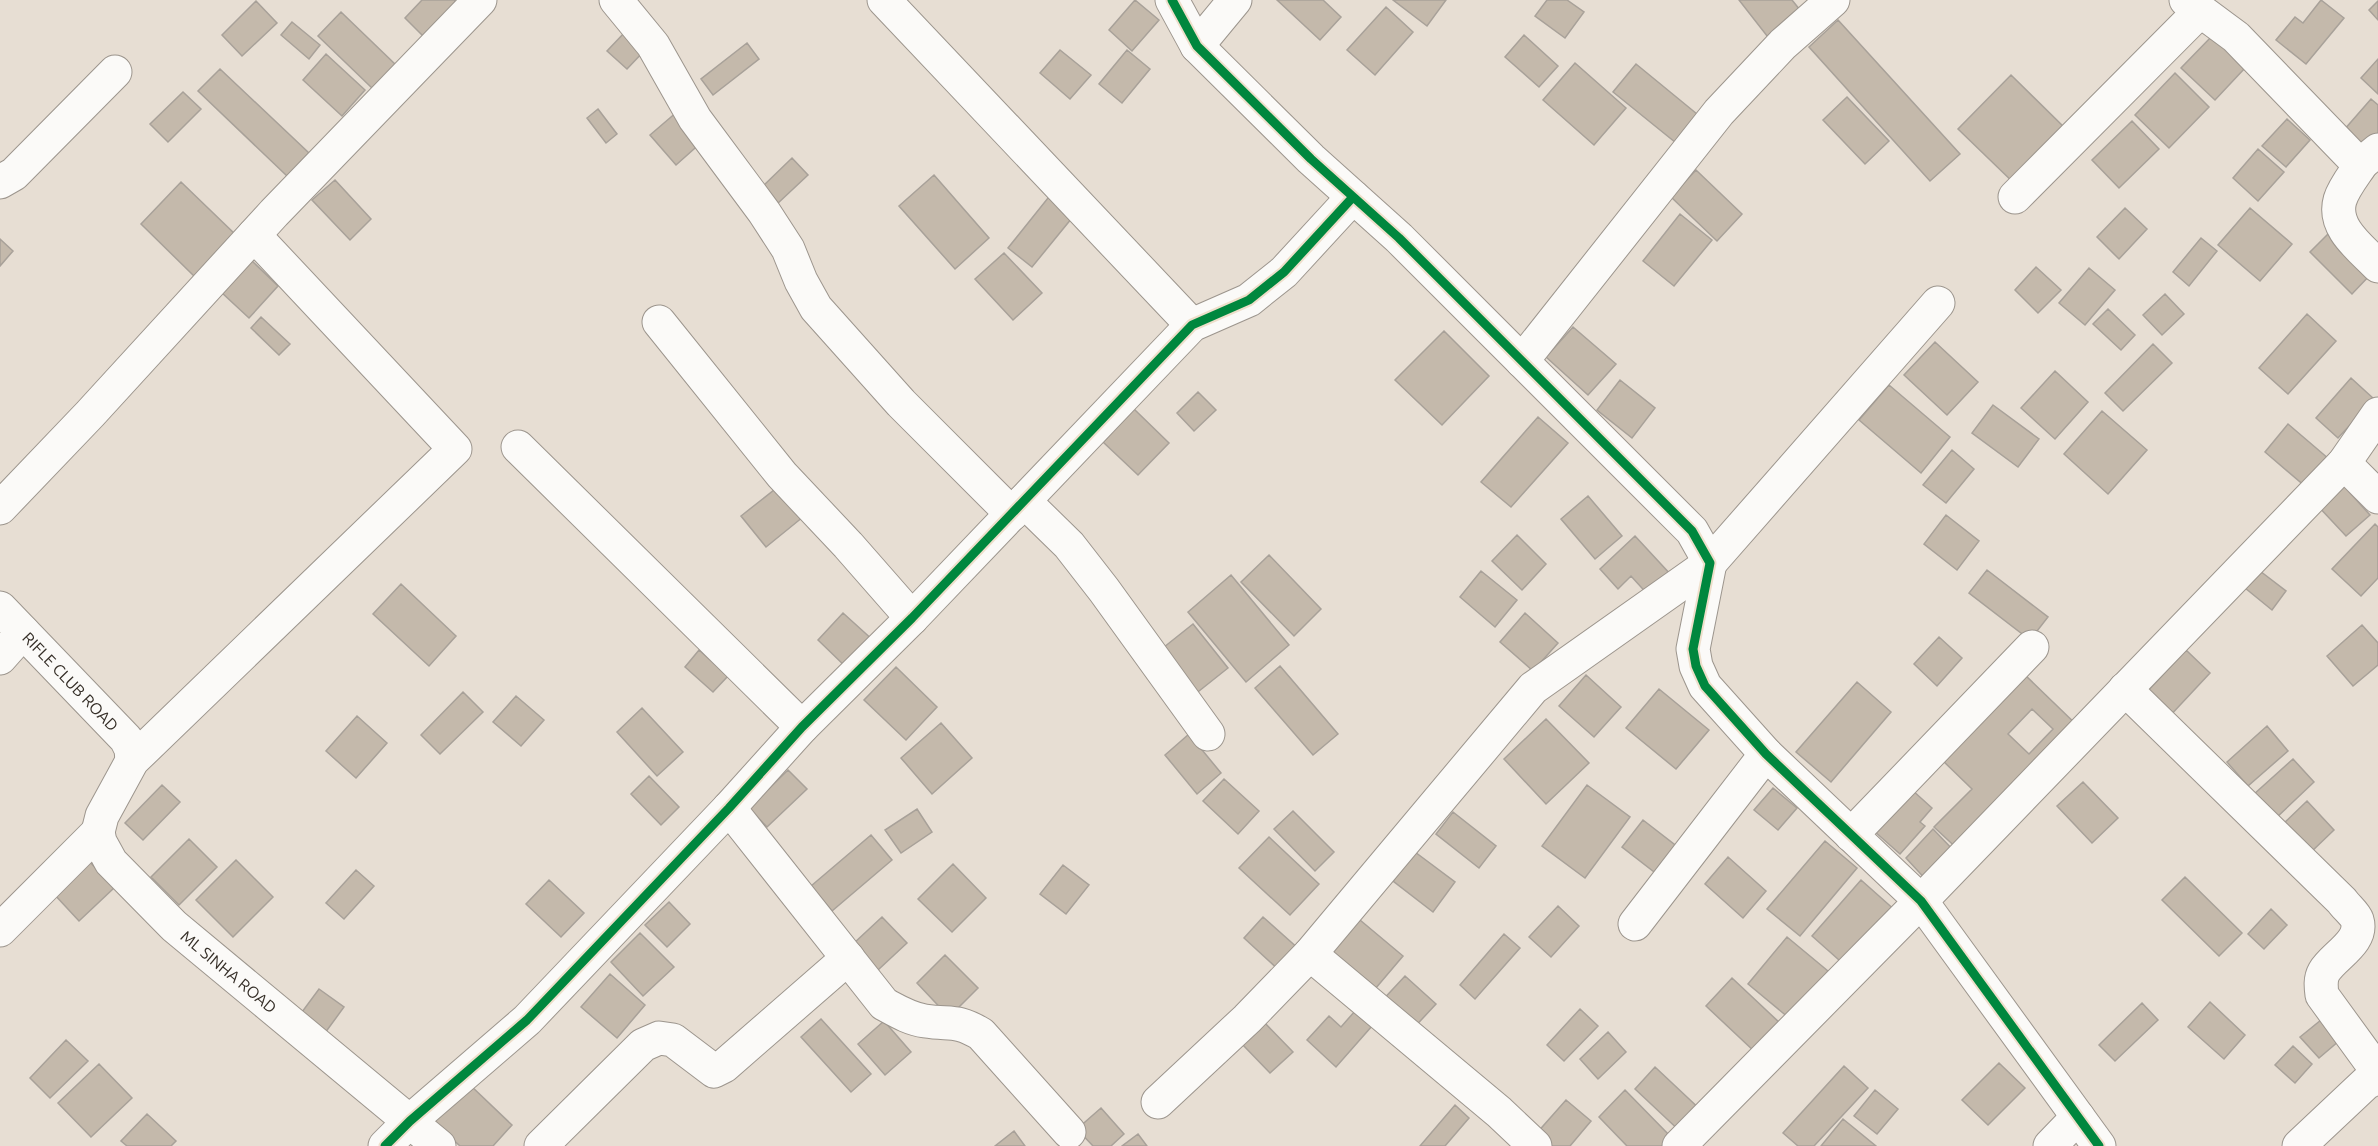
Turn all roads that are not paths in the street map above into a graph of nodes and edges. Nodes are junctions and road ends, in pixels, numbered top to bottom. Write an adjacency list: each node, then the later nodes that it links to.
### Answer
1 (480, 0): 14 (street)
2 (616, 0): 24 (street)
3 (884, 0): 18 (street)
4 (1172, 0): 8 (street)
5 (1235, 0): 8 (street)
6 (1833, 0): 19 (street)
7 (2193, 6): 10 (street); 13 (street)
8 (1197, 46): 12 (street)
9 (116, 72): 11 (street)
10 (2370, 156): 15 (street)
11 (0, 182)
12 (1353, 196): 18 (street); 19 (street)
13 (2015, 197)
14 (254, 235): 25 (street); 36 (street)
15 (2378, 266)
16 (1938, 303): 26 (street)
17 (659, 322): 28 (street)
18 (1192, 325): 24 (street)
19 (1522, 361): 26 (street)
20 (2378, 414): 22 (street)
21 (518, 447): 33 (street)
22 (2344, 463): 23 (street); 32 (street)
23 (2378, 497)
24 (1018, 507): 28 (street); 34 (street)
25 (0, 508)
26 (1710, 563): 35 (street); 43 (street)
27 (0, 608): 29 (street, RIFLE CLUB ROAD)
28 (912, 618): 33 (street)
29 (23, 632): 31 (street); 36 (street, RIFLE CLUB ROAD)
30 (2032, 647): 39 (street)
31 (0, 658)
32 (2126, 689): 40 (street); 45 (street)
33 (802, 727): 37 (street)
34 (1208, 734)
35 (1766, 754): 39 (street); 41 (street)
36 (132, 761): 38 (street)
37 (729, 808): 44 (street); 49 (street)
38 (99, 832): 42 (street); 49 (street, ML SINHA ROAD)
39 (1851, 834): 40 (street)
40 (1921, 901): 48 (street); 55 (street)
41 (1635, 924)
42 (0, 930)
43 (1310, 954): 47 (street); 54 (street)
44 (848, 958): 50 (street); 53 (street)
45 (2378, 1072)
46 (2378, 1077): 58 (street)
47 (1158, 1102)
48 (2078, 1117): 56 (street); 57 (street)
49 (410, 1121): 51 (street); 52 (street, ML SINHA ROAD)
50 (1069, 1132)
51 (386, 1146)
52 (439, 1146)
53 (541, 1146)
54 (1535, 1146)
55 (1679, 1146)
56 (2050, 1146)
57 (2099, 1146)
58 (2299, 1146)

